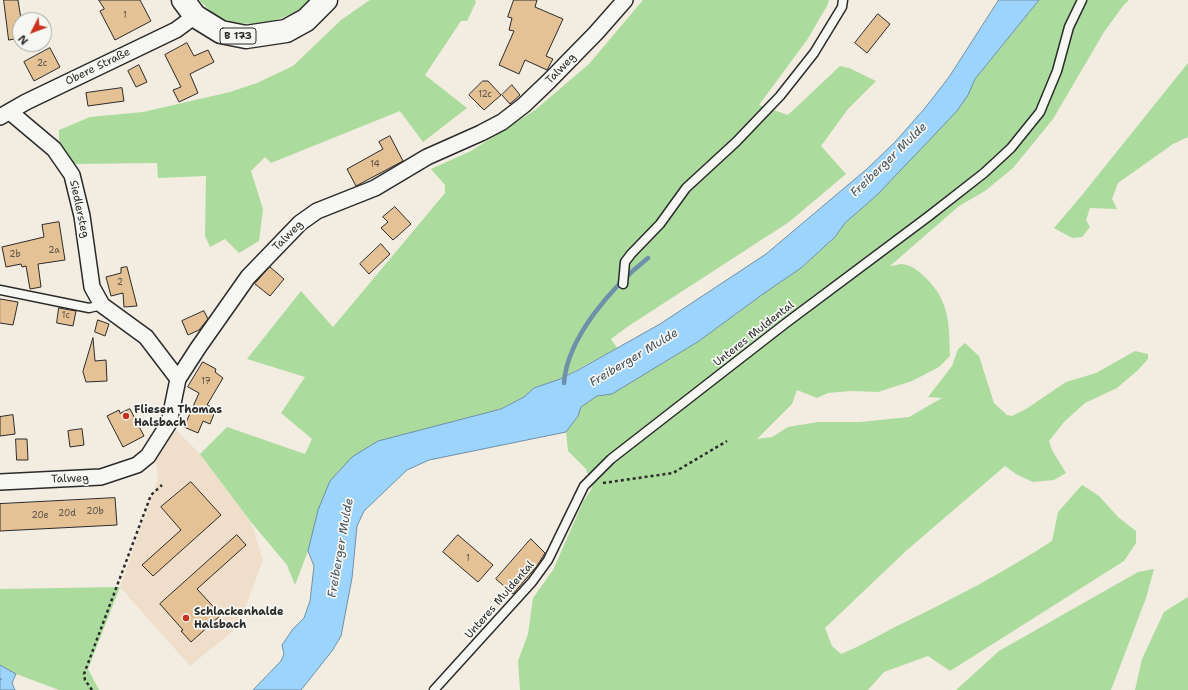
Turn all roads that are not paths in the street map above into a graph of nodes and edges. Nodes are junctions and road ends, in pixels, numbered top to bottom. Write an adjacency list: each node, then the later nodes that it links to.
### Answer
1 (326, 0): 5 (main road, B 173 / B 173)
2 (625, 0): 10 (street, Talweg)
3 (843, 0): 7 (lane)
4 (1082, 0): 12 (lane, Unteres Muldental)
5 (189, 8): 6 (street, Obere Straße)
6 (5, 115): 9 (street, Siedlersteg)
7 (622, 284)
8 (0, 290): 9 (lane)
9 (102, 305): 10 (street, Siedlersteg)
10 (178, 379): 11 (street, Talweg)
11 (0, 482)
12 (434, 690)

